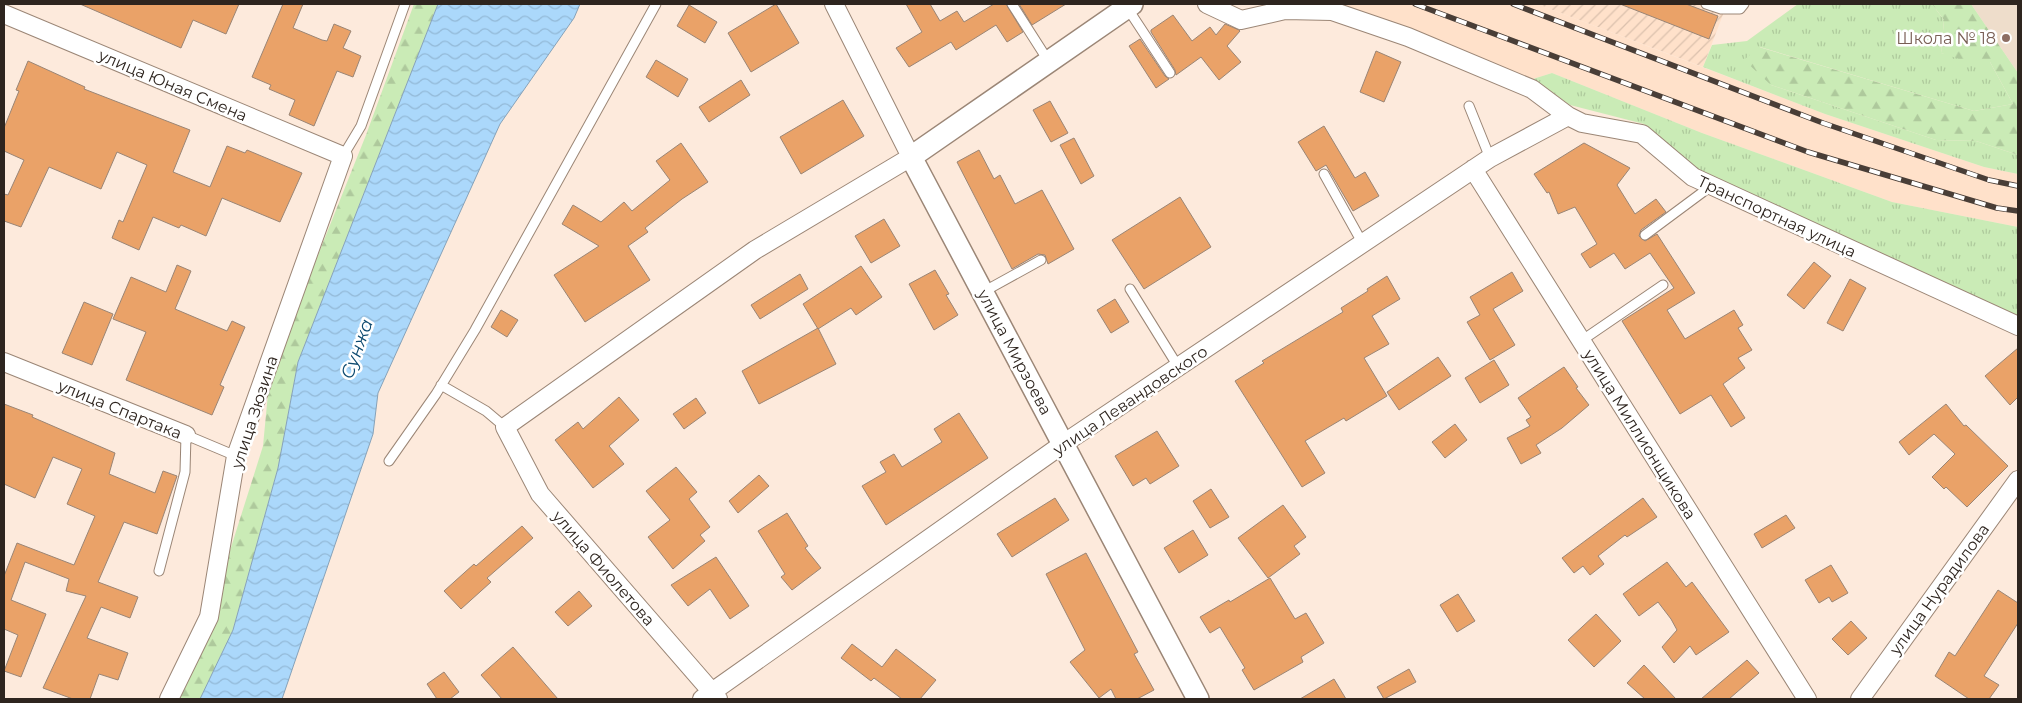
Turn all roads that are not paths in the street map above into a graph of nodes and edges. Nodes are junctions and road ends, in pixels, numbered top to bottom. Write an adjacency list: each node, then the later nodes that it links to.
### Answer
1 (405, 4): 14 (lane)
2 (656, 4): 30 (lane)
3 (834, 4): 15 (street, улица Мирзоева)
4 (1012, 4): 10 (lane)
5 (1207, 4): 13 (street, Транспортная улица)
6 (1706, 4): 7 (lane)
7 (1744, 4)
8 (1128, 5): 10 (street); 11 (lane)
9 (6, 14): 14 (street, улица Юная Смена)
10 (1049, 62): 15 (street)
11 (1170, 73)
12 (1469, 106): 16 (lane)
13 (1568, 116): 16 (street, улица Левандовского); 19 (street, Транспортная улица)
14 (343, 156): 34 (street, улица Зюзина)
15 (911, 157): 25 (street, улица Мирзоева); 31 (street)
16 (1490, 158): 17 (street, улица Левандовского)
17 (1473, 169): 21 (street, улица Левандовского); 27 (street, улица Миллионщикова)
18 (1324, 174): 21 (lane)
19 (1711, 186): 20 (lane); 26 (street, Транспортная улица)
20 (1645, 235)
21 (1363, 244): 29 (street, улица Левандовского)
22 (1041, 260): 25 (lane)
23 (1663, 285): 27 (lane)
24 (1130, 289): 29 (lane)
25 (983, 292): 33 (street, улица Мирзоева)
26 (2018, 326)
27 (1581, 341): 41 (street, улица Миллионщикова)
28 (4, 362): 32 (street, улица Спартака)
29 (1180, 368): 33 (street, улица Левандовского)
30 (441, 385): 31 (lane); 35 (lane)
31 (505, 427): 38 (street, улица Фиолетова)
32 (186, 435): 34 (lane, улица Спартака); 37 (lane)
33 (1063, 444): 38 (street, улица Левандовского); 40 (street, улица Мирзоева)
34 (236, 456): 39 (street, улица Зюзина)
35 (389, 461)
36 (2018, 480): 42 (street, улица Нурадилова)
37 (159, 571)
38 (710, 697)
39 (169, 699)
40 (1198, 699)
41 (1807, 699)
42 (1860, 699)

